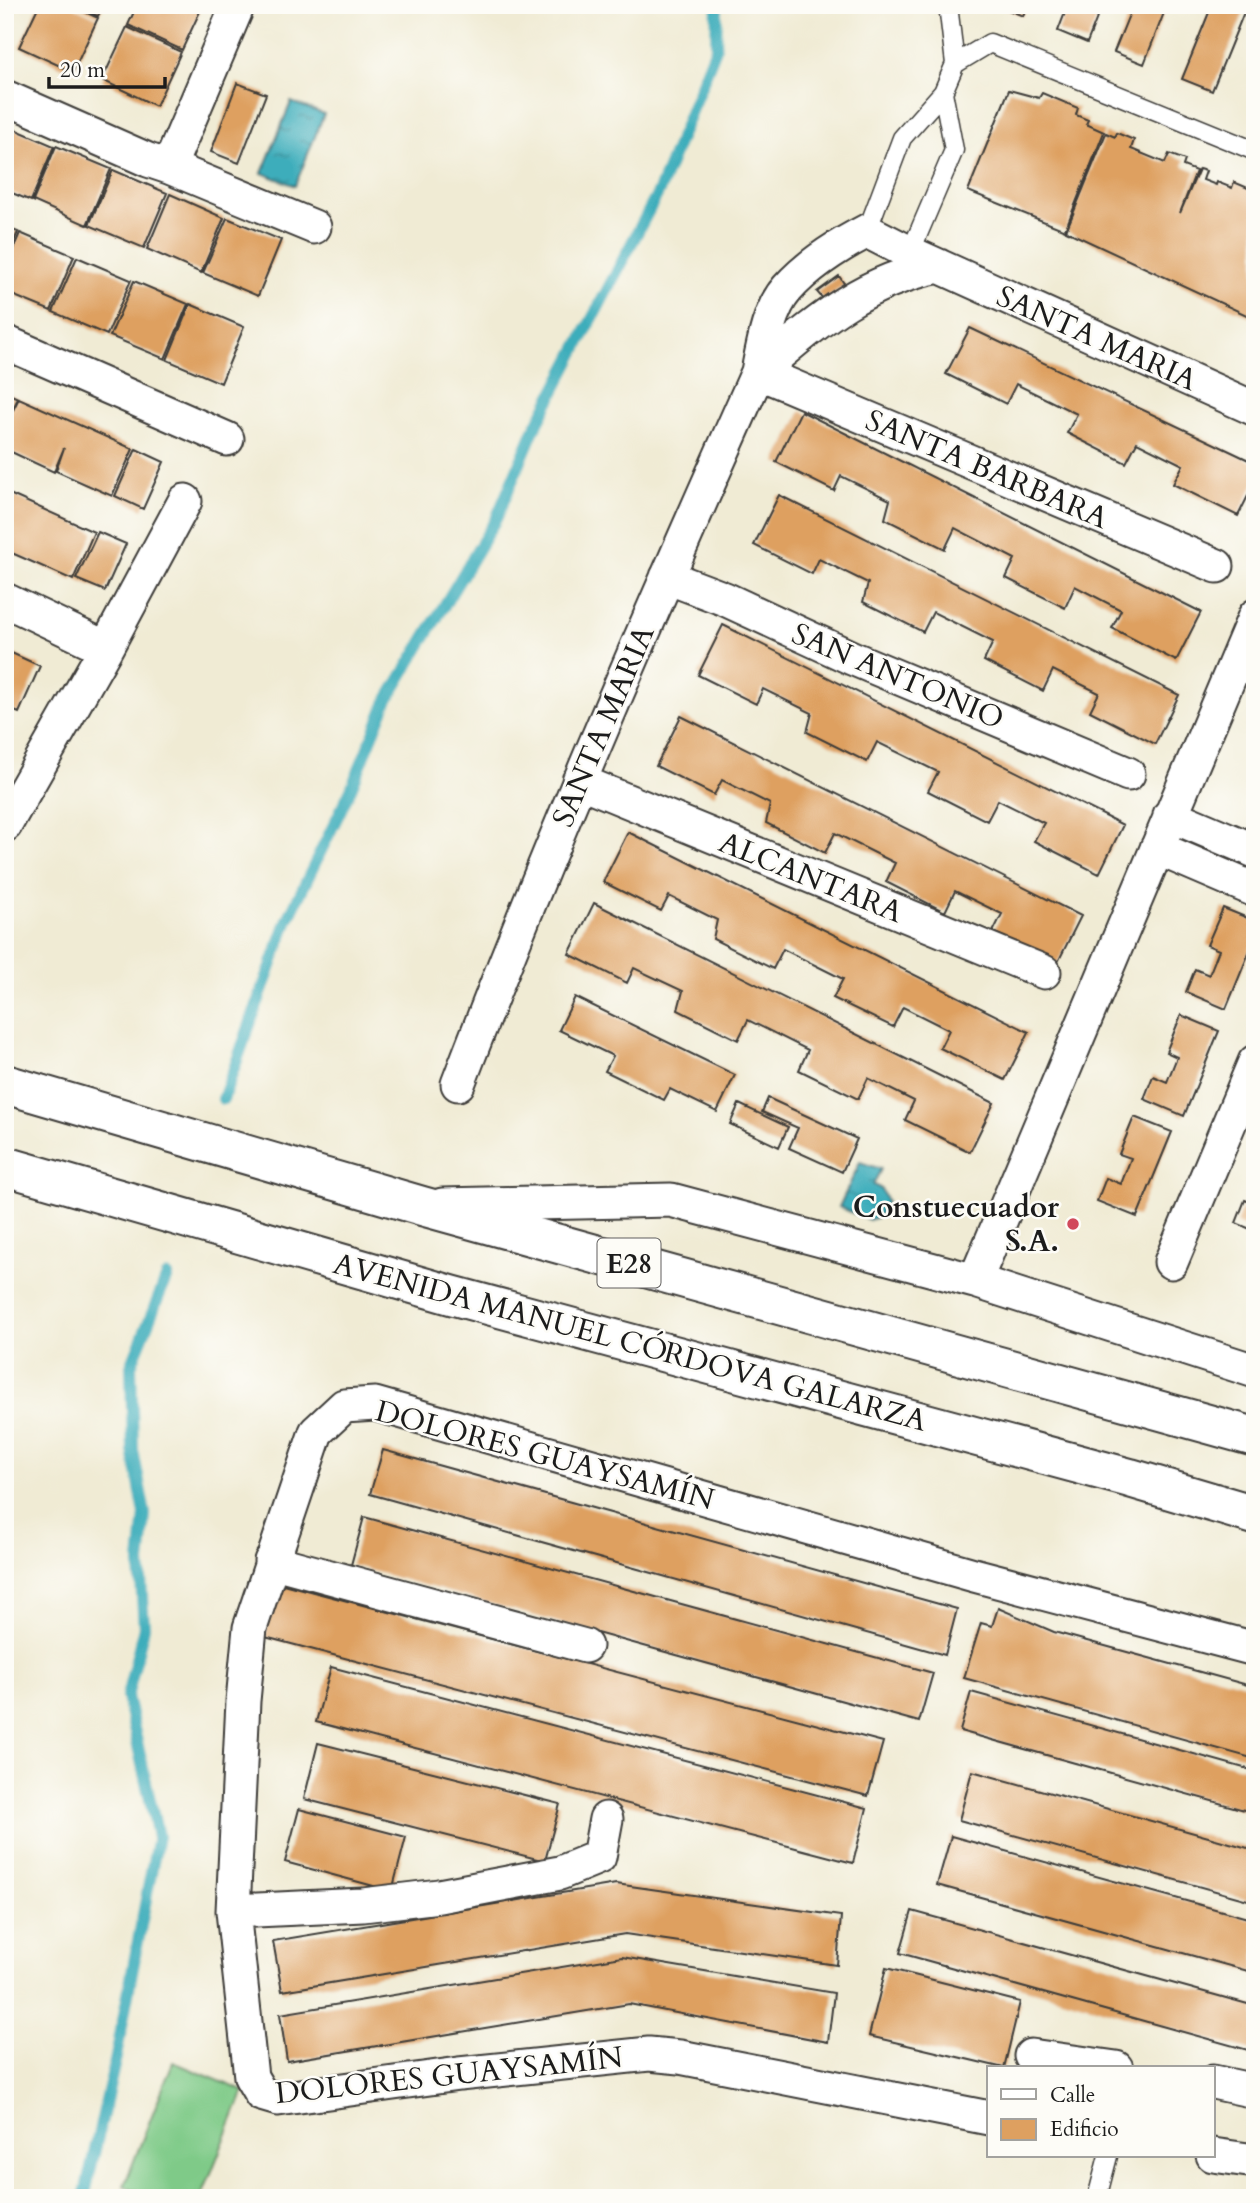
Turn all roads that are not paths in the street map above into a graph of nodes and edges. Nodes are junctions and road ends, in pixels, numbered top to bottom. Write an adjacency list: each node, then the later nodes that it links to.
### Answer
1 (238, 5): 7 (street)
2 (948, 5): 3 (lane)
3 (955, 64): 4 (lane); 6 (lane)
4 (943, 92): 9 (lane); 10 (lane)
5 (5, 97): 7 (street)
6 (1255, 151)
7 (169, 167): 8 (street)
8 (314, 227)
9 (867, 231): 10 (street, SANTA MARIA); 12 (street, SANTA MARIA)
10 (925, 260): 12 (street, SANTA MARIA); 13 (street, SANTA MARIA)
11 (5, 342): 14 (street)
12 (758, 372): 16 (street, SANTA BARBARA); 17 (street, SANTA MARIA)
13 (1255, 409)
14 (227, 439)
15 (185, 501): 20 (street)
16 (1217, 566)
17 (667, 577): 21 (street, SAN ANTONIO); 22 (street, SANTA MARIA)
18 (5, 600): 20 (street)
19 (1255, 616): 23 (street)
20 (106, 648): 24 (street)
21 (1128, 774)
22 (579, 781): 28 (street, ALCANTARA); 31 (street, SANTA MARIA)
23 (1170, 816): 25 (street); 26 (street)
24 (5, 825)
25 (1157, 848): 27 (street); 35 (street)
26 (1255, 851)
27 (1255, 890)
28 (1044, 972)
29 (1251, 1083): 34 (street)
30 (5, 1084): 33 (main road, E28)
31 (458, 1084)
32 (5, 1166): 38 (main road, AVENIDA MANUEL CÓRDOVA GALARZA)
33 (422, 1206): 35 (street); 37 (main road, E28)
34 (1171, 1262)
35 (975, 1282): 36 (street)
36 (1255, 1371)
37 (1255, 1437)
38 (1255, 1515)
39 (271, 1561): 40 (street); 41 (street, DOLORES GUAYSAMÍN); 43 (street, DOLORES GUAYSAMÍN)
40 (585, 1646)
41 (1255, 1649)
42 (606, 1819): 43 (street)
43 (233, 1911): 48 (street, DOLORES GUAYSAMÍN)
44 (1031, 2056): 45 (street)
45 (1101, 2066)
46 (1214, 2082): 47 (street)
47 (1255, 2091)
48 (987, 2118)
49 (1214, 2155): 51 (street)
50 (1107, 2158): 52 (lane)
51 (1255, 2161)
52 (1097, 2198)

